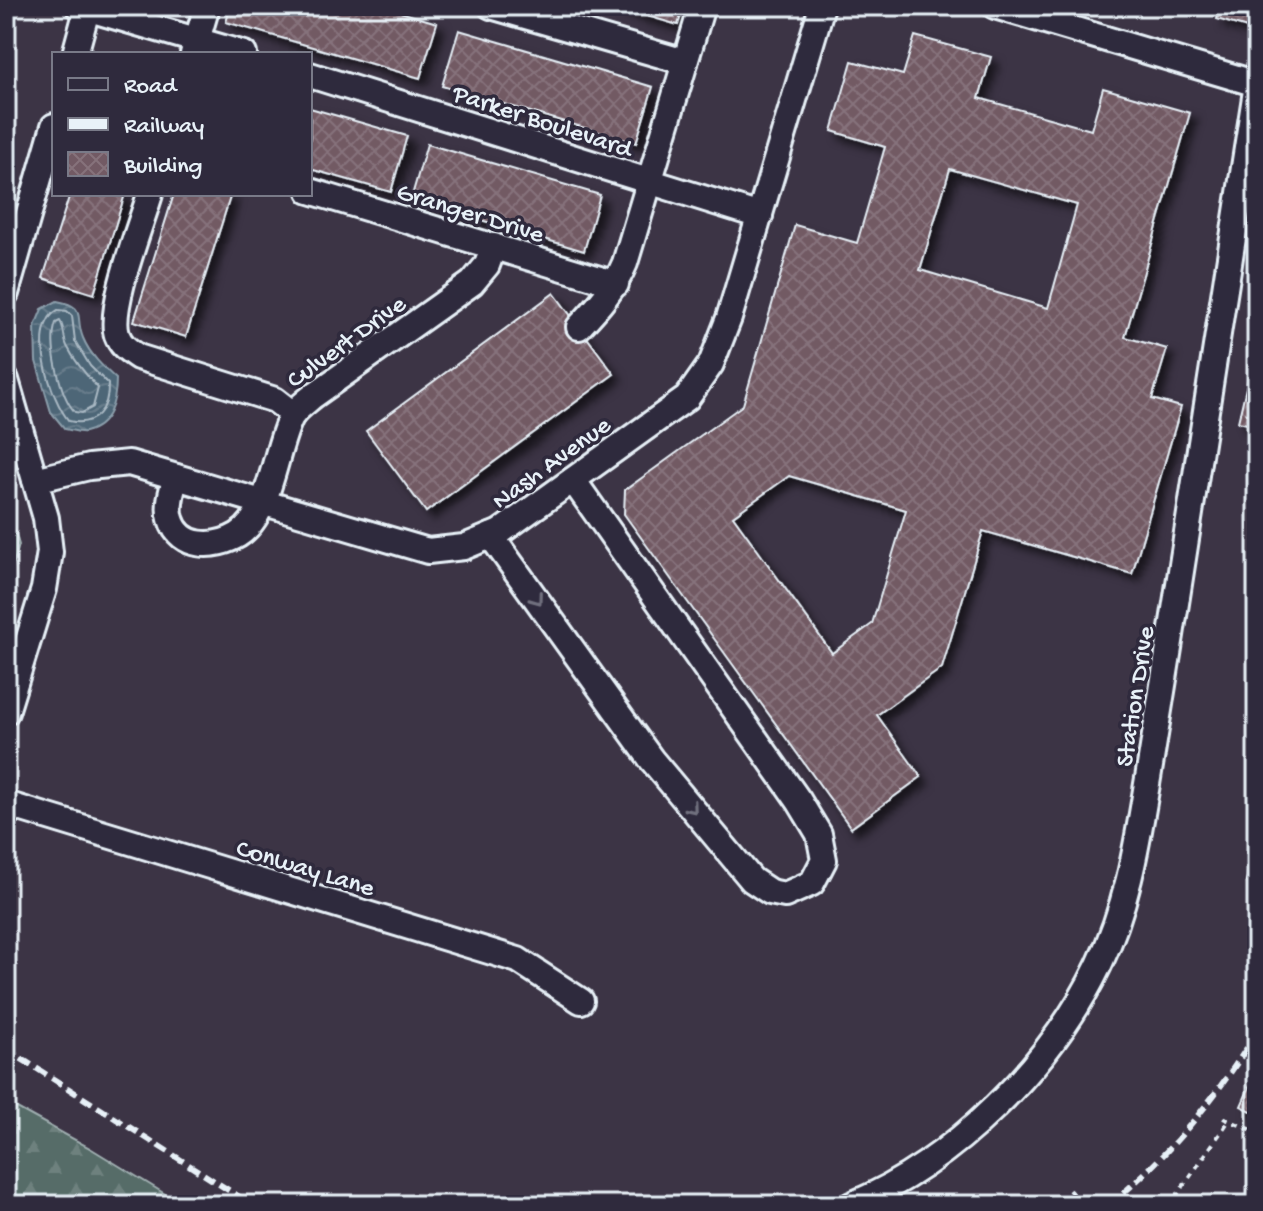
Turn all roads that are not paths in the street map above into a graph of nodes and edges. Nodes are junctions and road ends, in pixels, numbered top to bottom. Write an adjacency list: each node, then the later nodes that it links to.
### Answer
1 (207, 6): 9 (street)
2 (491, 6): 7 (street)
3 (702, 6): 12 (street)
4 (822, 6): 19 (street, Nash Avenue)
5 (995, 6): 8 (street)
6 (85, 7): 9 (street); 10 (street)
7 (547, 14): 12 (street)
8 (1063, 16): 14 (street)
9 (195, 47): 11 (street)
10 (75, 52)
11 (230, 52)
12 (685, 62): 16 (street)
13 (312, 76): 16 (street, Parker Boulevard)
14 (1257, 84): 34 (street, Station Drive)
15 (52, 133): 22 (street)
16 (649, 182): 19 (street, Parker Boulevard); 21 (street)
17 (312, 192): 20 (street, Granger Drive)
18 (149, 196): 25 (street)
19 (760, 216): 28 (street, Nash Avenue)
20 (494, 246): 21 (street, Granger Drive); 25 (street, Culvert Drive)
21 (616, 284): 23 (street)
22 (6, 293)
23 (579, 327)
24 (6, 380): 27 (street)
25 (293, 414): 29 (street, Culvert Drive)
26 (176, 477): 27 (street, Nash Avenue); 29 (street, Nash Avenue); 29 (street)
27 (35, 480): 31 (street)
28 (573, 480): 30 (street, Nash Avenue); 30 (street, one-way to 28)
29 (264, 503): 30 (street, Nash Avenue)
30 (491, 536)
31 (6, 712)
32 (6, 804): 33 (street, Conway Lane)
33 (581, 1001)
34 (851, 1205)

